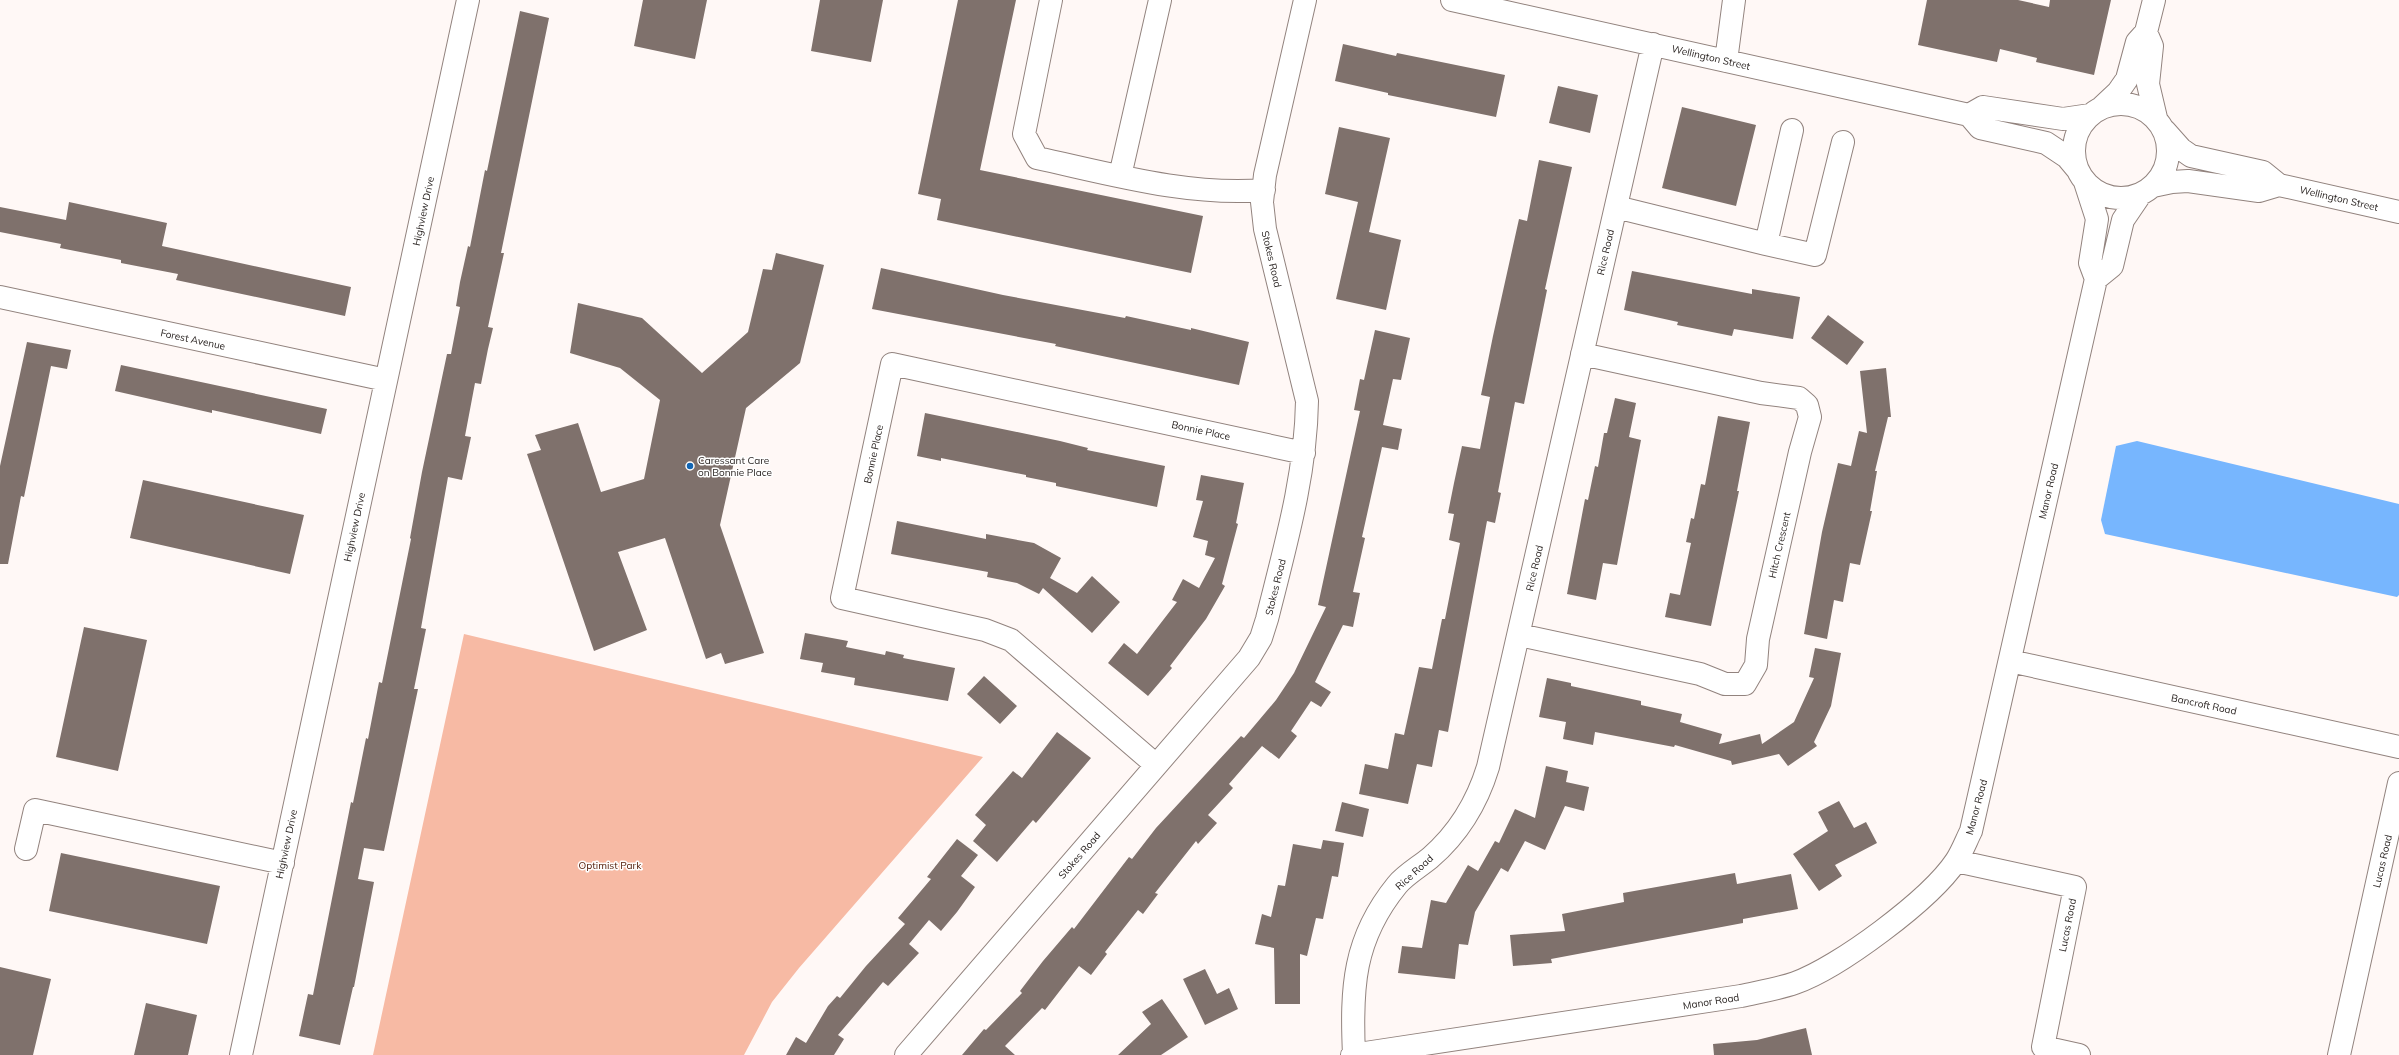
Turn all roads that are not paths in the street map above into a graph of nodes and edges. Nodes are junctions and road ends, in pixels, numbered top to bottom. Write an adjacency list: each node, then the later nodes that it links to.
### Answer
1 (468, 0): 27 (street, Highview Drive)
2 (1051, 0): 17 (street)
3 (1160, 0): 17 (street)
4 (1305, 0): 19 (street, Stokes Road)
5 (1452, 0): 9 (street, Wellington Street)
6 (1734, 0): 10 (street)
7 (2154, 0): 8 (street)
8 (2146, 32): 11 (street); 13 (street)
9 (1653, 44): 10 (street, Wellington Street); 21 (street, Rice Road)
10 (1726, 61): 12 (street, Wellington Street)
11 (2096, 111): 12 (street); 13 (street); 16 (street)
12 (1969, 116): 16 (street, Wellington Street)
13 (2161, 125): 18 (street, Wellington Street); 20 (street)
14 (1792, 130): 23 (street)
15 (1843, 142): 23 (street)
16 (2081, 175): 20 (street); 24 (street)
17 (1120, 176): 19 (street)
18 (2279, 185): 20 (street, Wellington Street); 22 (street, Wellington Street)
19 (1264, 190): 28 (street, Stokes Road)
20 (2147, 190): 24 (street)
21 (1616, 207): 23 (street); 26 (street, Rice Road)
22 (2399, 212)
23 (1766, 244)
24 (2096, 279): 30 (street, Manor Road)
25 (0, 298): 27 (street, Forest Avenue)
26 (1582, 354): 29 (street, Rice Road); 29 (street, Hitch Crescent)
27 (386, 380): 36 (street, Highview Drive)
28 (1304, 453): 32 (street, Stokes Road); 32 (street, Bonnie Place)
29 (1519, 635): 39 (street, Rice Road)
30 (2010, 661): 31 (street, Bancroft Road); 35 (street, Manor Road)
31 (2399, 746)
32 (1156, 765): 38 (street, Stokes Road)
33 (2399, 783): 41 (street, Lucas Road)
34 (26, 849): 36 (street)
35 (1956, 861): 39 (street, Manor Road); 40 (street, Lucas Road)
36 (282, 863): 37 (street, Highview Drive)
37 (241, 1055)
38 (906, 1055)
39 (1353, 1055)
40 (2079, 1055)
41 (2339, 1055)

